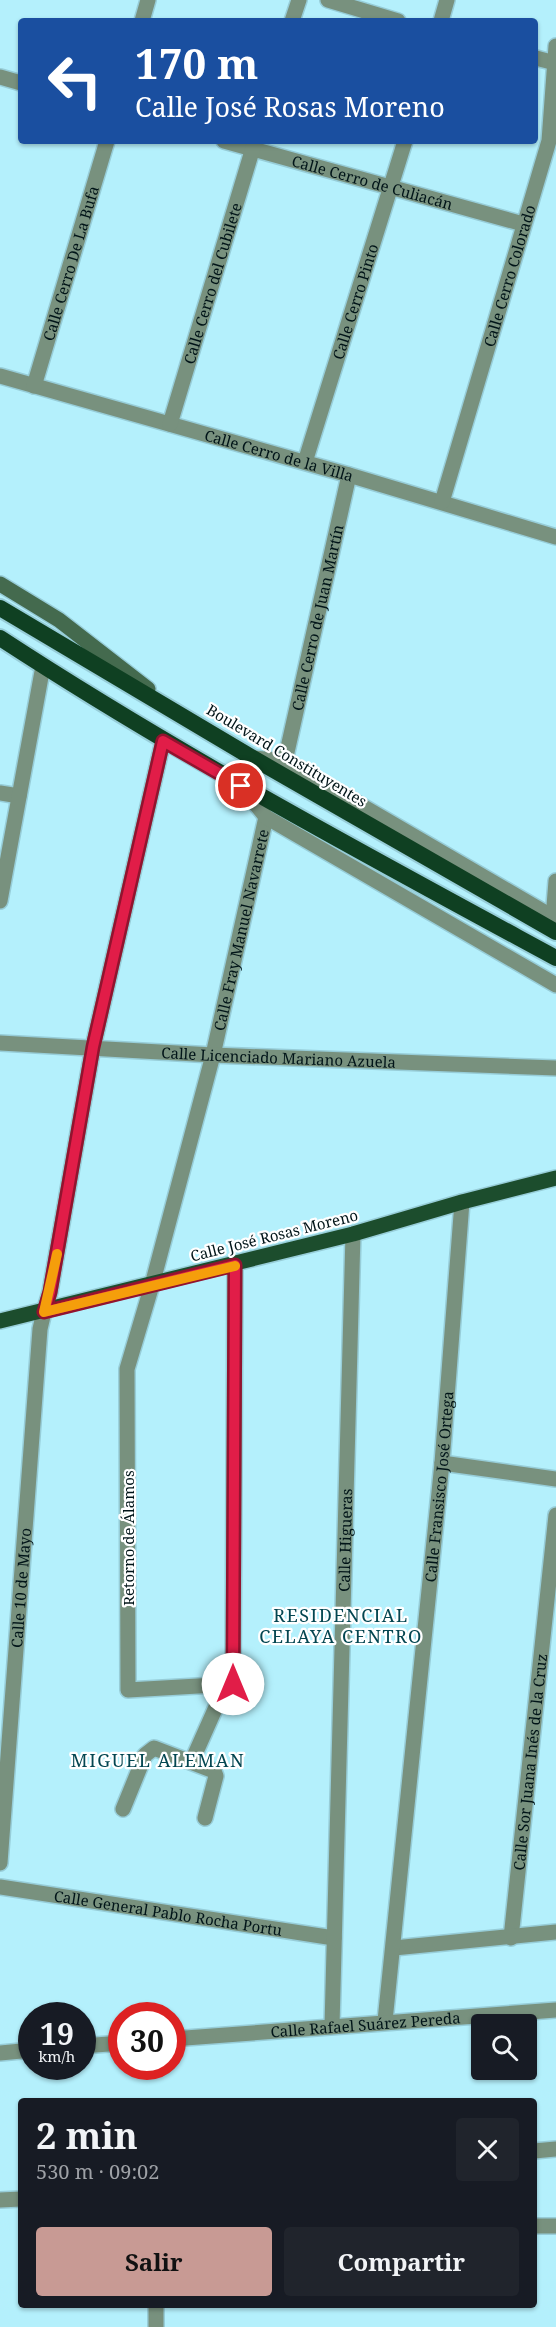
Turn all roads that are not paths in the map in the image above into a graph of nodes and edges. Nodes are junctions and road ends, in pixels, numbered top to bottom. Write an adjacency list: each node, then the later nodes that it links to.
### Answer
1 (148, 0): 5 (street)
2 (299, 0): 6 (street)
3 (328, 0): 7 (street)
4 (447, 0): 8 (street)
5 (143, 18)
6 (293, 18)
7 (388, 18)
8 (442, 18)
9 (556, 46): 11 (street, Calle Cerro Colorado)
10 (538, 59): 11 (street)
11 (555, 63): 18 (street, Calle Cerro Colorado)
12 (0, 77): 13 (street)
13 (18, 82)
14 (106, 144): 20 (street, Calle Cerro De La Bufa)
15 (404, 144): 17 (street, Calle Cerro Pinto)
16 (254, 145): 17 (street, Calle Cerro de Culiacán); 21 (street, Calle Cerro del Cubilete)
17 (391, 188): 18 (street, Calle Cerro de Culiacán); 22 (street, Calle Cerro Pinto)
18 (523, 224): 24 (street, Calle Cerro Colorado)
19 (0, 376): 20 (street, Calle Cerro de la Villa)
20 (34, 386): 21 (street, Calle Cerro de la Villa)
21 (170, 424): 22 (street, Calle Cerro de la Villa)
22 (305, 462): 23 (street, Calle Cerro de la Villa)
23 (349, 475): 24 (street, Calle Cerro de la Villa); 33 (street, Calle Cerro de Juan Martín)
24 (442, 502): 25 (street, Calle Cerro de la Villa)
25 (556, 537)
26 (0, 584): 30 (main road)
27 (0, 608): 30 (highway, Boulevard Constituyentes)
28 (0, 638): 29 (highway)
29 (43, 666): 31 (highway); 36 (street)
30 (172, 708): 32 (highway, Boulevard Constituyentes)
31 (163, 741): 34 (highway); 44 (street, Calle 10 de Mayo)
32 (251, 757): 33 (street); 40 (highway, Boulevard Constituyentes)
33 (285, 761): 40 (street)
34 (241, 786): 37 (street); 41 (highway)
35 (0, 793): 36 (street)
36 (19, 796): 39 (street)
37 (266, 817): 42 (street); 45 (street, Calle Fray Manuel Navarrete)
38 (556, 881): 40 (street)
39 (0, 901)
40 (555, 923)
41 (556, 958)
42 (556, 985)
43 (0, 1043): 44 (street, Calle Licenciado Mariano Azuela)
44 (93, 1047): 45 (street, Calle Licenciado Mariano Azuela); 52 (street, Calle 10 de Mayo)
45 (213, 1055): 46 (street, Calle Licenciado Mariano Azuela); 51 (street, Calle Fray Manuel Navarrete)
46 (556, 1068)
47 (556, 1178): 48 (main road, Calle José Rosas Moreno)
48 (462, 1202): 49 (main road, Calle José Rosas Moreno); 54 (street, Calle Fransisco José Ortega)
49 (353, 1234): 50 (main road, Calle José Rosas Moreno); 64 (street, Calle Higueras)
50 (235, 1265): 51 (main road, Calle José Rosas Moreno); 57 (street)
51 (152, 1285): 52 (main road, Calle José Rosas Moreno); 57 (street, Retorno de Álamos)
52 (44, 1312): 53 (main road, Calle José Rosas Moreno); 61 (street, Calle 10 de Mayo)
53 (0, 1321)
54 (442, 1464): 55 (street); 66 (street, Calle Fransisco José Ortega)
55 (556, 1479)
56 (556, 1515): 65 (street, Calle Sor Juana Inés de la Cruz)
57 (227, 1685): 58 (street)
58 (192, 1761): 59 (street); 60 (street)
59 (123, 1809)
60 (205, 1818)
61 (0, 1863)
62 (0, 1887): 64 (street, Calle General Pablo Rocha Portu)
63 (556, 1932): 65 (street)
64 (334, 1938): 69 (street, Calle Higueras)
65 (511, 1938): 66 (street)
66 (394, 1948): 68 (street, Calle Fransisco José Ortega)
67 (556, 2010): 68 (street, Calle Rafael Suárez Pereda)
68 (385, 2021): 69 (street, Calle Rafael Suárez Pereda)
69 (332, 2026): 70 (street, Calle Rafael Suárez Pereda)
70 (186, 2038)
71 (18, 2051): 72 (street)
72 (0, 2053)
73 (556, 2149): 74 (street)
74 (537, 2151)
75 (18, 2199): 76 (street)
76 (0, 2200)
77 (537, 2226): 78 (street)
78 (556, 2226)
79 (156, 2308): 80 (street)
80 (156, 2327)

